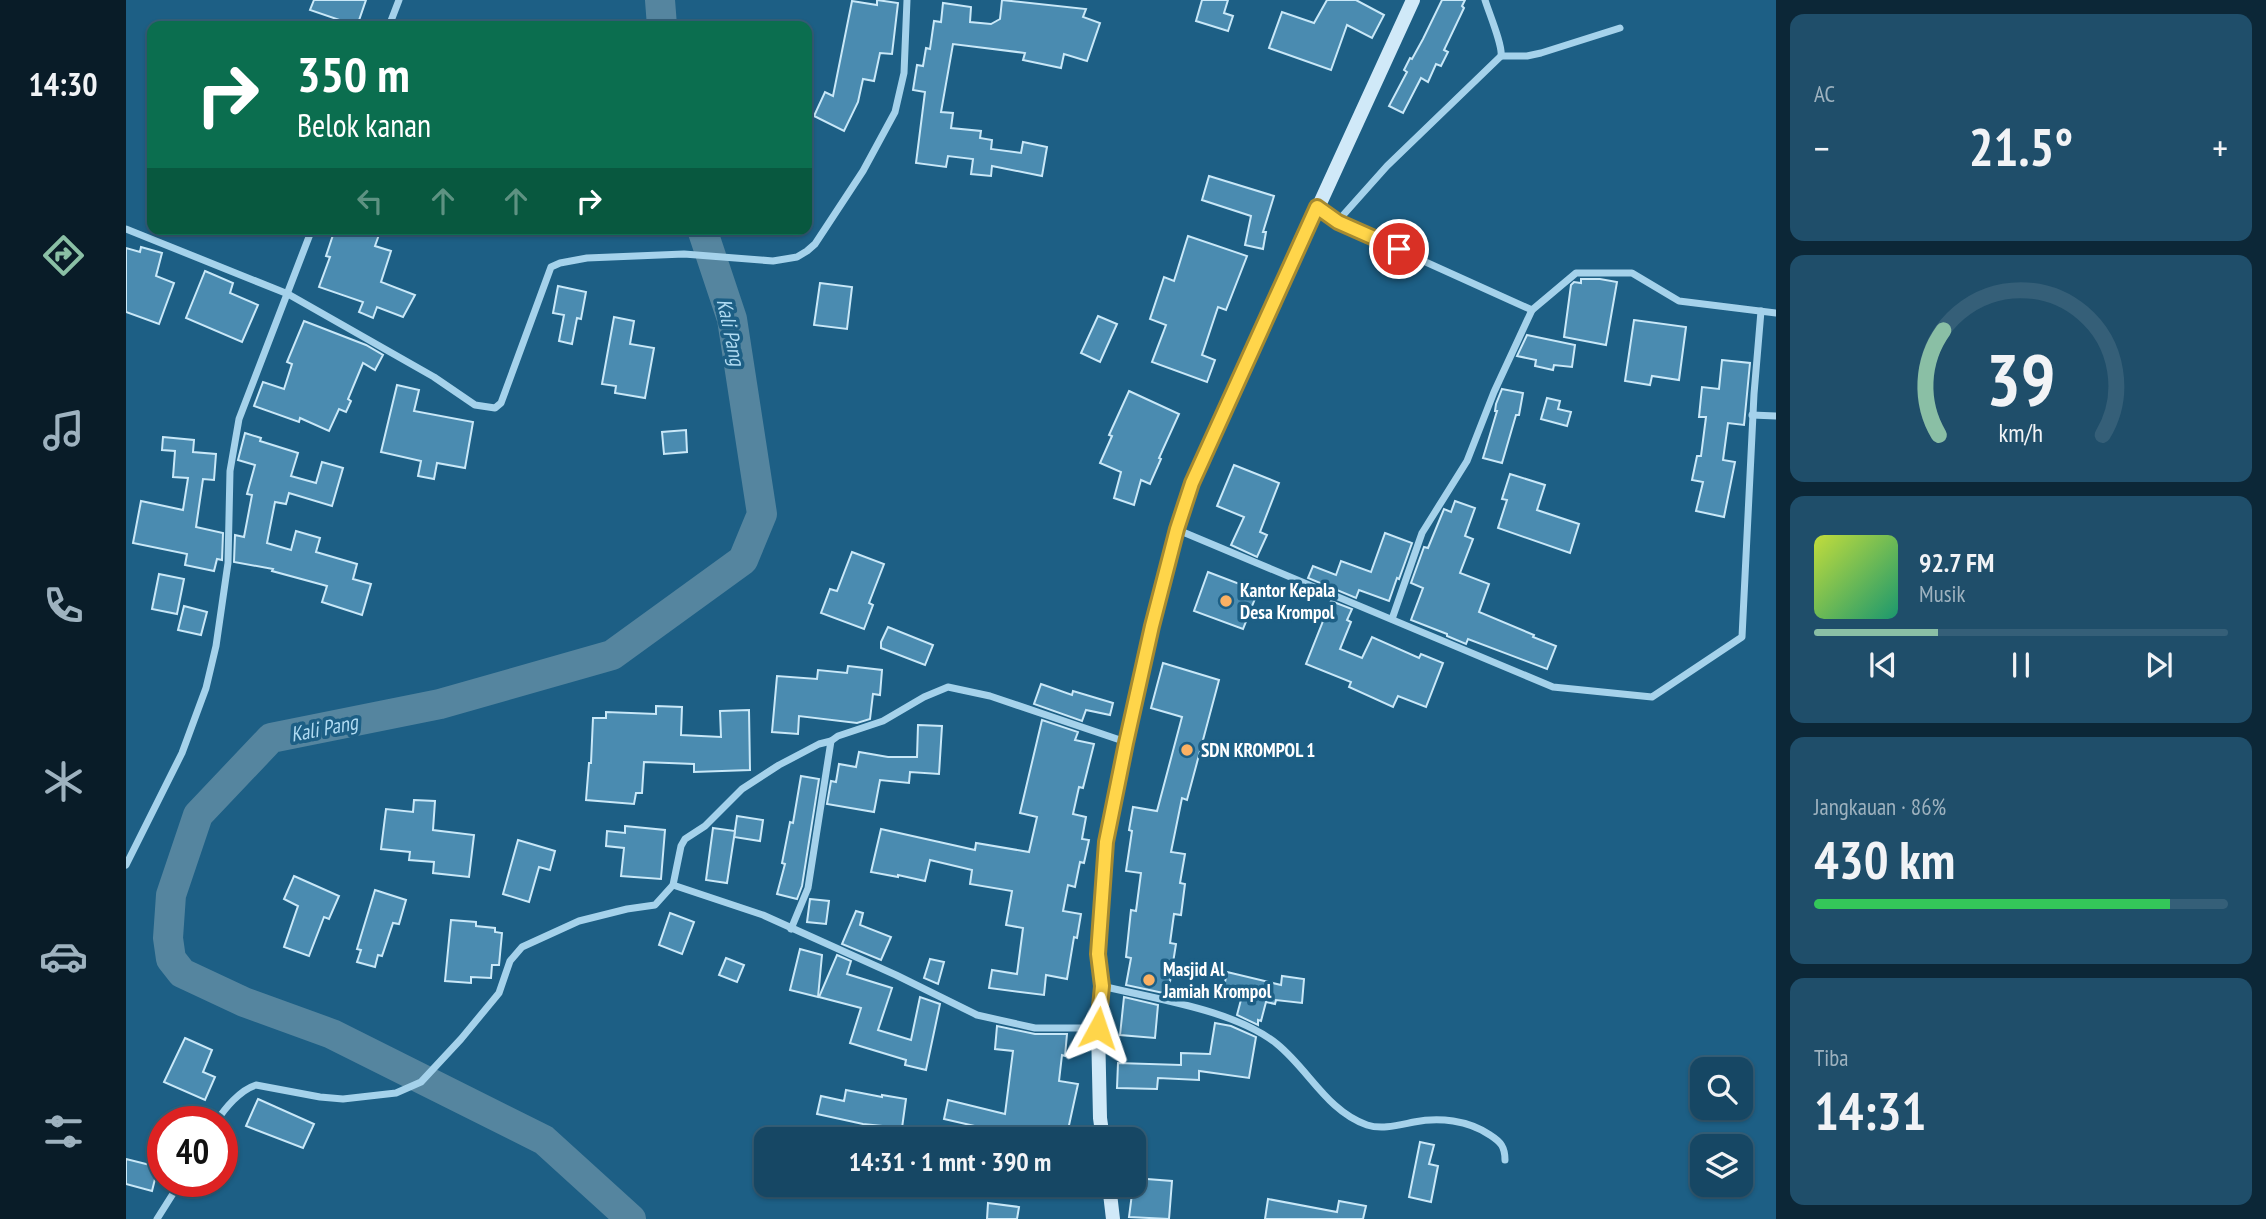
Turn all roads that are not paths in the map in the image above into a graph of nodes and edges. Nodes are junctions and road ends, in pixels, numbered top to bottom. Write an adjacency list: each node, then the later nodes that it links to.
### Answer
1 (399, 0): 5 (street)
2 (907, 0): 12 (street)
3 (1413, 0): 8 (street)
4 (1485, 0): 7 (street)
5 (390, 21)
6 (1620, 28): 7 (street)
7 (1501, 56): 9 (street)
8 (1317, 207): 9 (street); 18 (street)
9 (1338, 222): 13 (street)
10 (126, 229): 12 (street)
11 (310, 235): 12 (street)
12 (288, 294): 22 (street)
13 (1532, 310): 14 (street); 19 (street)
14 (1761, 311): 15 (street); 16 (street)
15 (1776, 313)
16 (1752, 415): 17 (street); 19 (street)
17 (1776, 416)
18 (1177, 529): 19 (street); 21 (street)
19 (1392, 619)
20 (831, 741): 21 (street); 23 (street); 24 (street)
21 (1126, 743): 25 (street)
22 (126, 866)
23 (673, 885): 24 (street); 27 (street)
24 (791, 929): 26 (street)
25 (1102, 986): 26 (street); 29 (street)
26 (1098, 1028): 28 (street)
27 (230, 1106)
28 (1101, 1127)
29 (1506, 1160)
30 (171, 1197): 33 (street)
31 (1112, 1197): 32 (street)
32 (1116, 1218)
33 (157, 1219)

